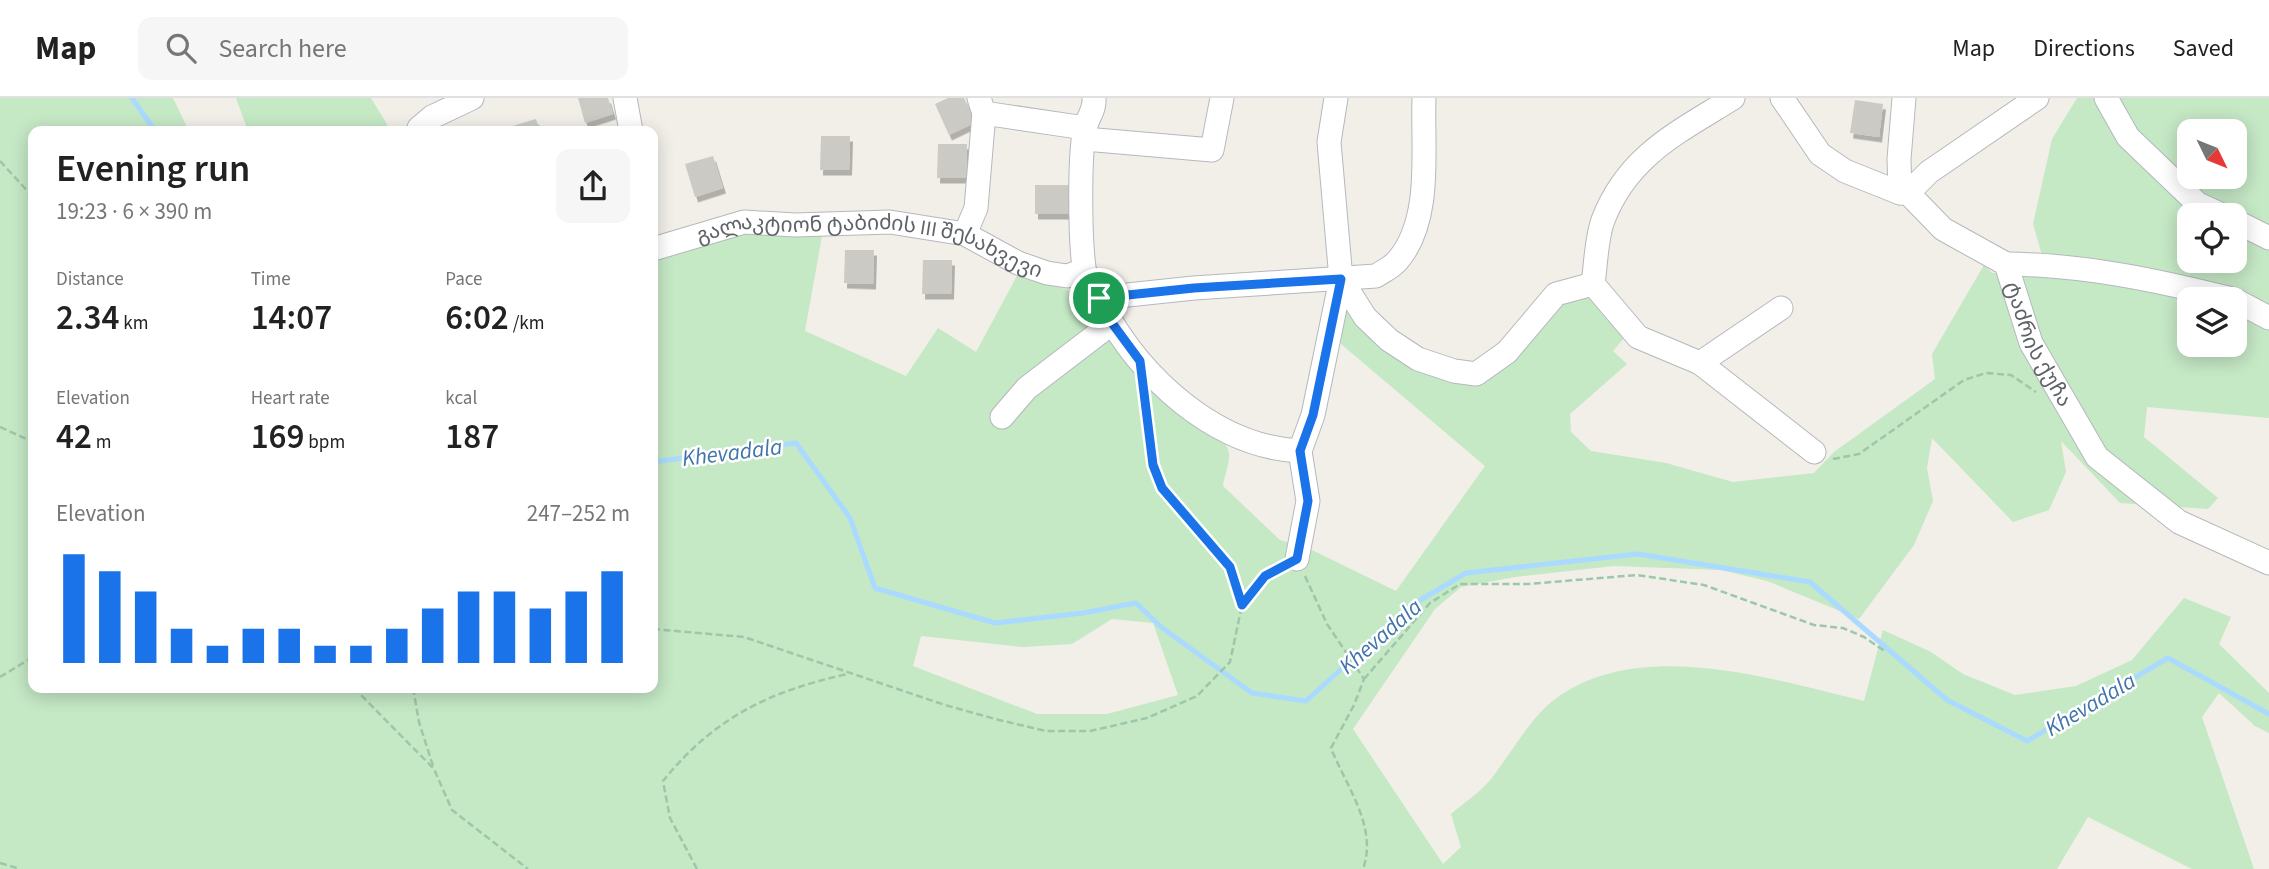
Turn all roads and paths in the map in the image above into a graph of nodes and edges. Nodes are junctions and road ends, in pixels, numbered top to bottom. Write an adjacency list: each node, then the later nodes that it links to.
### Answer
1 (472, 98): 13 (street)
2 (625, 98): 14 (street)
3 (1222, 98): 15 (street)
4 (1336, 98): 26 (street)
5 (1424, 98): 26 (street)
6 (1733, 98): 27 (street)
7 (1782, 98): 18 (street, ტაძრის ქუჩა)
8 (1904, 98): 18 (street)
9 (2037, 98): 18 (street)
10 (2106, 98): 19 (street)
11 (1098, 100): 15 (street)
12 (981, 106): 15 (street); 21 (street)
13 (421, 126)
14 (630, 126)
15 (1085, 133): 25 (street)
16 (0, 162): 17 (path)
17 (28, 192)
18 (1904, 193): 24 (street, ტაძრის ქუჩა)
19 (2197, 203)
20 (2247, 227): 22 (street)
21 (965, 234): 23 (street, გალაკტიონ ტაბიძის III შესახვევი); 25 (street, გალაკტიონ ტაბიძის III შესახვევი)
22 (2269, 238)
23 (658, 248)
24 (2006, 264): 28 (street); 43 (street, ტაძრის ქუჩა)
25 (1084, 270): 29 (street)
26 (1341, 279): 27 (street); 29 (street); 40 (street)
27 (1593, 284): 35 (street)
28 (2178, 287)
29 (1099, 298): 33 (street)
30 (2247, 307): 32 (street)
31 (1781, 308): 35 (street)
32 (2269, 318)
33 (1112, 323): 34 (street); 37 (street)
34 (1140, 361): 40 (street); 44 (path)
35 (1700, 363): 41 (street)
36 (2044, 398): 41 (path)
37 (1002, 417)
38 (0, 427): 39 (path)
39 (28, 440)
40 (1300, 451): 42 (street)
41 (1814, 452)
42 (1297, 559): 44 (path); 50 (path)
43 (2269, 563)
44 (1242, 605): 48 (path)
45 (658, 629): 48 (path)
46 (1886, 652): 50 (path)
47 (28, 660): 49 (path)
48 (850, 673): 57 (path)
49 (0, 677)
50 (1364, 679): 58 (path)
51 (359, 693): 53 (path)
52 (413, 693): 53 (path)
53 (434, 769): 56 (path)
54 (0, 863): 55 (path)
55 (20, 869)
56 (528, 869)
57 (697, 869)
58 (1363, 869)

